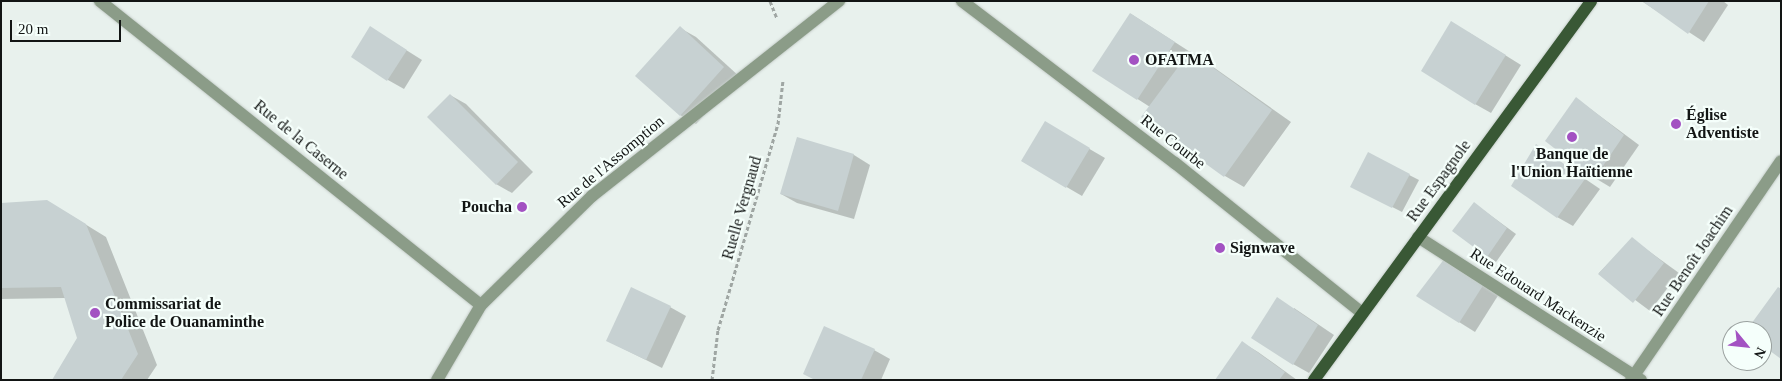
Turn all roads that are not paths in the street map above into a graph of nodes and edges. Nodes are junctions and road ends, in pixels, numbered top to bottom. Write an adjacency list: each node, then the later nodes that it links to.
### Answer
1 (100, 1): 7 (street, Rue de la Caserne)
2 (839, 1): 7 (street, Rue de l'Assomption)
3 (962, 1): 8 (street, Rue Courbe)
4 (1591, 1): 6 (main road, Rue Espagnole)
5 (1781, 161): 9 (street, Rue Benoît Joachim)
6 (1418, 238): 8 (main road, Rue Espagnole); 9 (street, Rue Edouard Mackenzie)
7 (481, 305): 10 (street, Rue de l'Assomption)
8 (1362, 313): 11 (main road, Rue Espagnole)
9 (1635, 378)
10 (436, 380)
11 (1314, 380)

